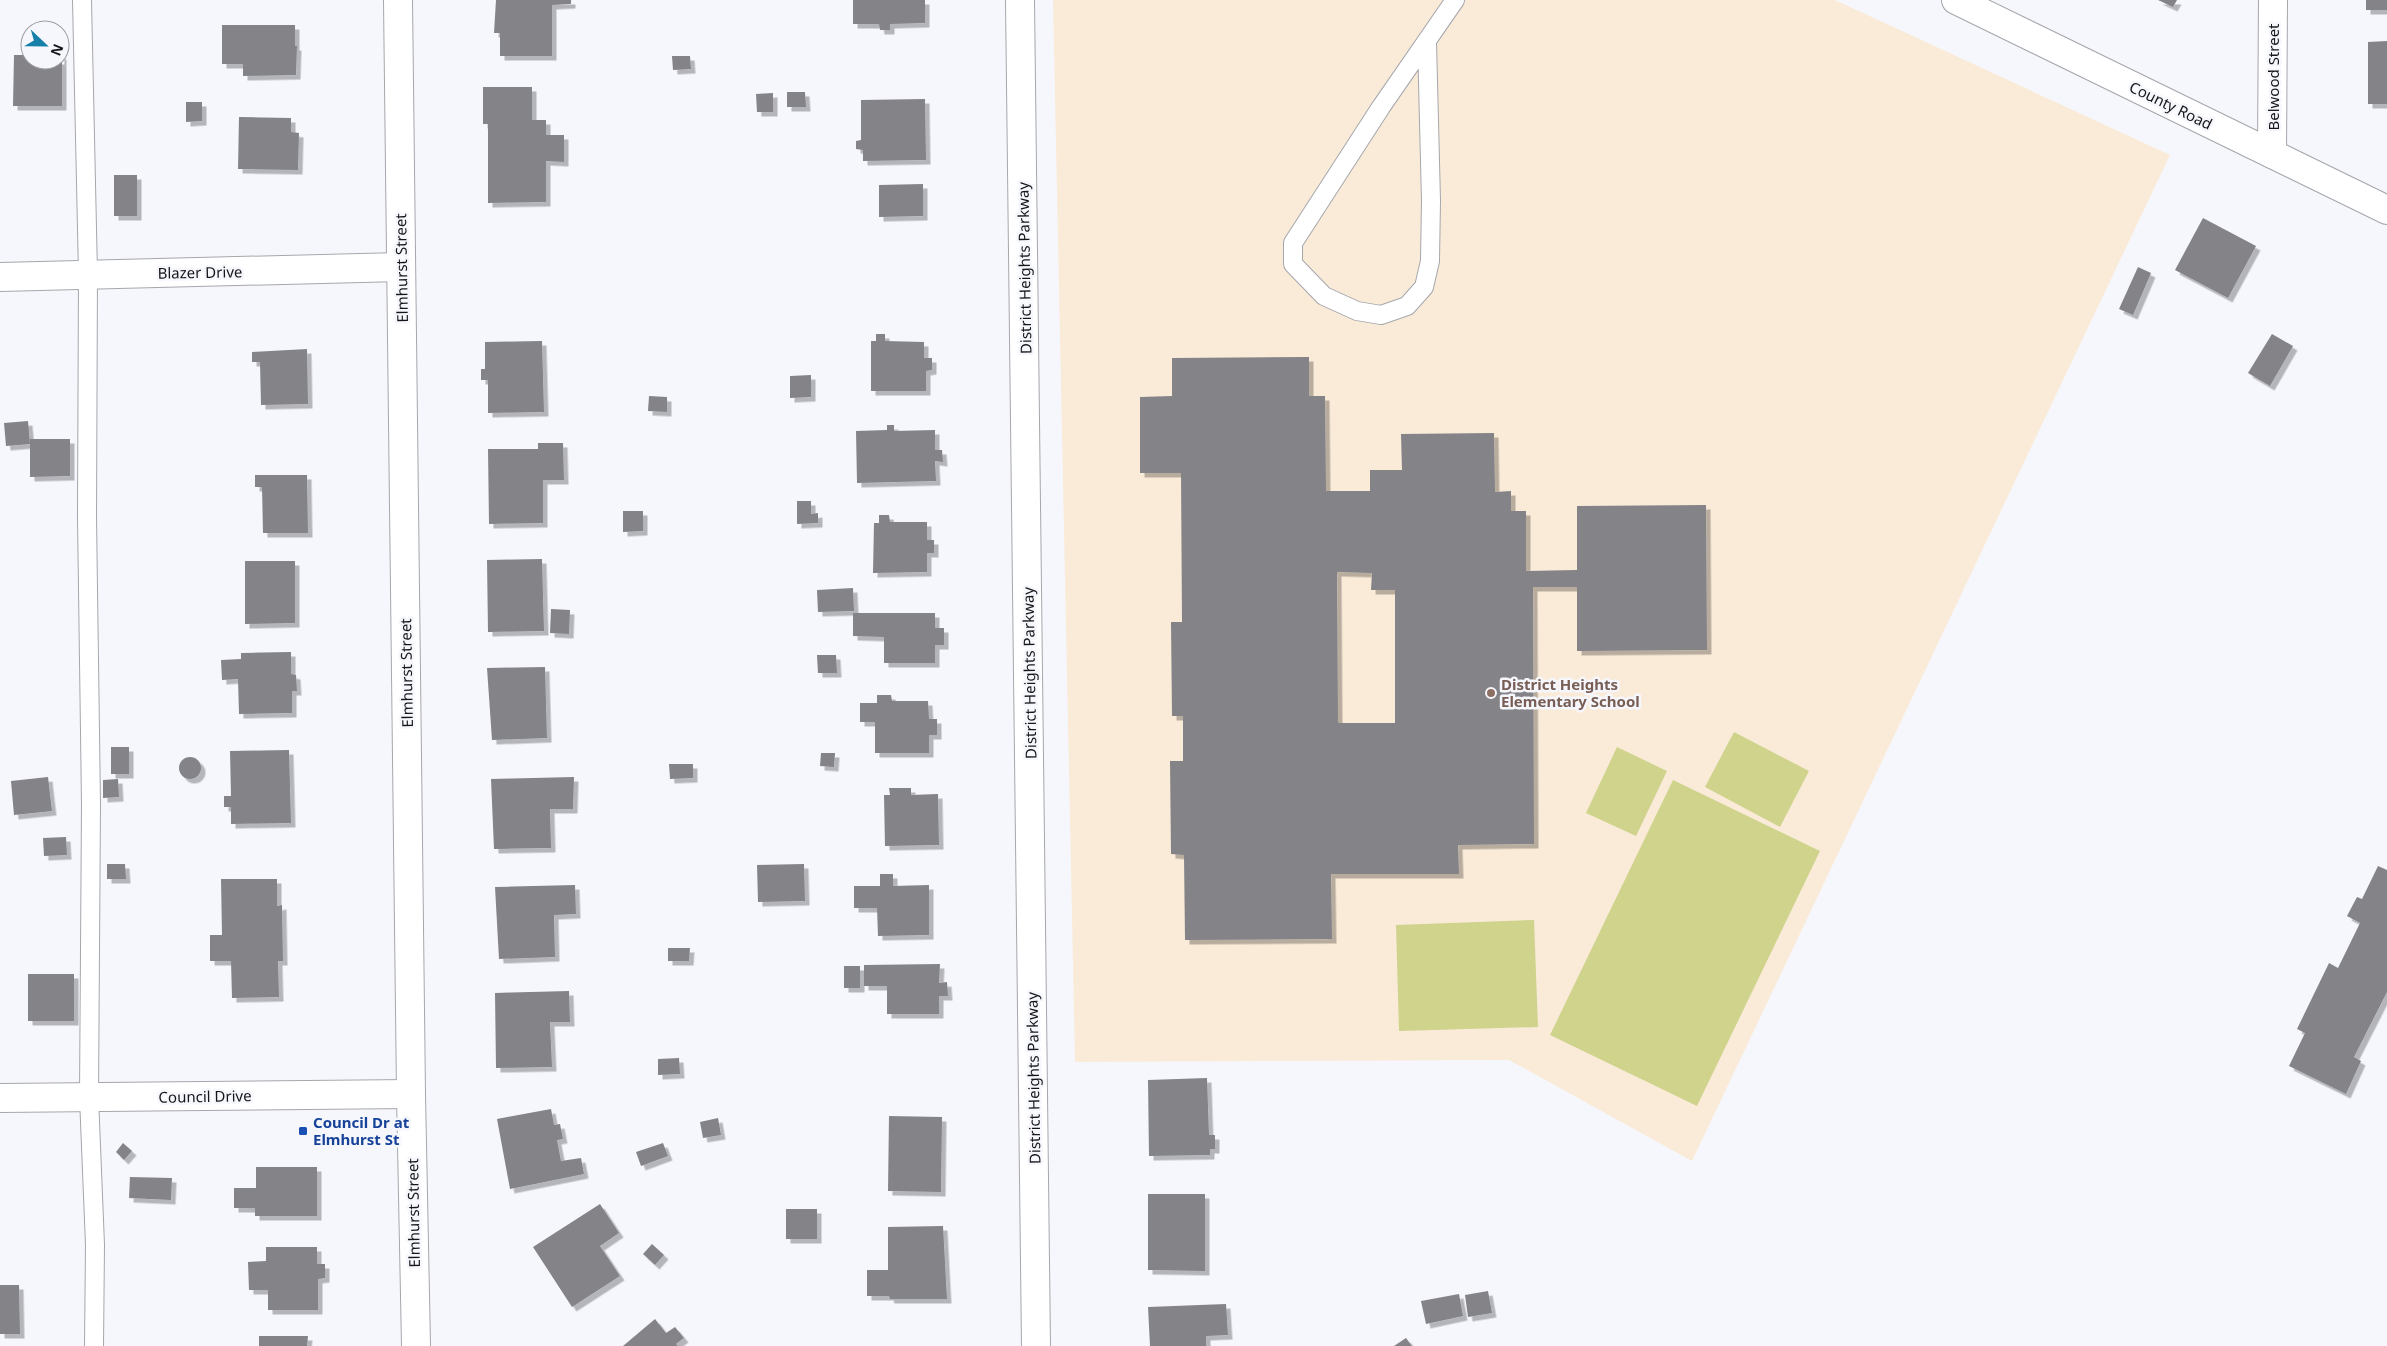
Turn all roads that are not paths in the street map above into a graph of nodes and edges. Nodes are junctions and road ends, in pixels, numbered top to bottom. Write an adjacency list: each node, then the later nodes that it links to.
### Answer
1 (82, 0): 11 (lane)
2 (398, 0): 10 (street, Elmhurst Street)
3 (1020, 0): 18 (street, District Heights Parkway)
4 (1455, 0): 7 (lane)
5 (1956, 0): 8 (street, County Road)
6 (2273, 0): 8 (street, Belwood Street)
7 (1428, 42): 7 (lane)
8 (2272, 154): 9 (street, County Road)
9 (2387, 210)
10 (401, 267): 11 (street, Blazer Drive); 13 (street, Elmhurst Street)
11 (88, 274): 12 (street, Blazer Drive); 14 (lane)
12 (0, 276)
13 (411, 1094): 14 (street, Council Drive); 16 (street, Elmhurst Street)
14 (89, 1097): 15 (street, Council Drive); 17 (lane)
15 (0, 1098)
16 (421, 1340)
17 (94, 1346)
18 (1036, 1346)

